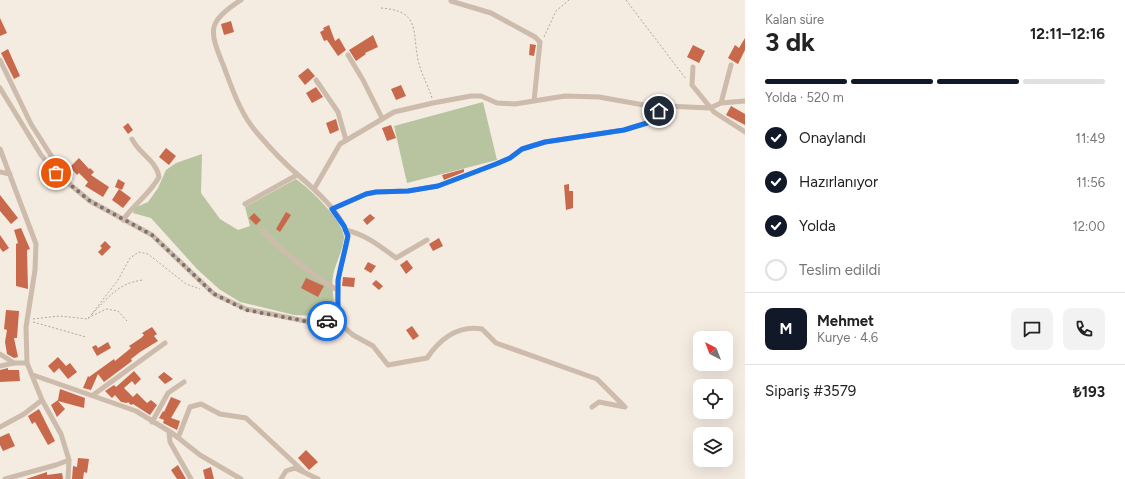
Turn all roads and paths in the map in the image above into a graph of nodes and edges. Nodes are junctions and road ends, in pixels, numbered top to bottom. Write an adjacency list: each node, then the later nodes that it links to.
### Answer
1 (240, 0): 28 (street)
2 (569, 0): 6 (path)
3 (626, 0): 12 (path)
4 (450, 1): 6 (street)
5 (381, 8): 16 (path)
6 (540, 42): 14 (street)
7 (348, 55): 20 (street)
8 (0, 60): 25 (street)
9 (731, 65): 17 (street)
10 (693, 67): 12 (street)
11 (316, 80): 23 (street)
12 (692, 85): 19 (street)
13 (0, 88): 32 (street)
14 (534, 101): 16 (street); 18 (street)
15 (745, 101): 17 (street)
16 (433, 103): 20 (street)
17 (721, 103): 19 (street)
18 (665, 106): 19 (street); 31 (street)
19 (710, 108): 21 (street)
20 (382, 118): 23 (street)
21 (745, 132)
22 (132, 139): 32 (street)
23 (346, 140): 29 (street)
24 (0, 150): 27 (street)
25 (59, 168)
26 (0, 172): 27 (street)
27 (10, 174): 41 (street)
28 (298, 175): 29 (street); 30 (street)
29 (314, 189): 31 (street)
30 (245, 204)
31 (332, 209): 33 (street)
32 (123, 220): 39 (street)
33 (345, 230): 35 (street); 38 (street)
34 (263, 231): 38 (street)
35 (427, 240)
36 (143, 280): 40 (path)
37 (200, 289): 40 (path)
38 (337, 290): 39 (street)
39 (333, 318): 53 (street)
40 (88, 319): 41 (path); 42 (path)
41 (27, 320): 43 (path); 46 (street)
42 (127, 321)
43 (86, 337)
44 (165, 343): 51 (street)
45 (0, 354): 47 (street)
46 (27, 363): 47 (street); 49 (street)
47 (14, 364): 48 (street)
48 (0, 366)
49 (33, 375): 51 (street); 52 (street)
50 (184, 382): 54 (street)
51 (93, 395): 54 (street)
52 (42, 400): 55 (street); 58 (street)
53 (592, 407)
54 (152, 422): 56 (street)
55 (0, 427)
56 (169, 432): 57 (street); 62 (street)
57 (178, 438): 59 (street); 63 (street)
58 (69, 460): 60 (street); 61 (street)
59 (304, 472): 64 (street); 65 (street)
60 (5, 479)
61 (68, 479)
62 (190, 479)
63 (241, 479)
64 (281, 479)
65 (318, 479)

